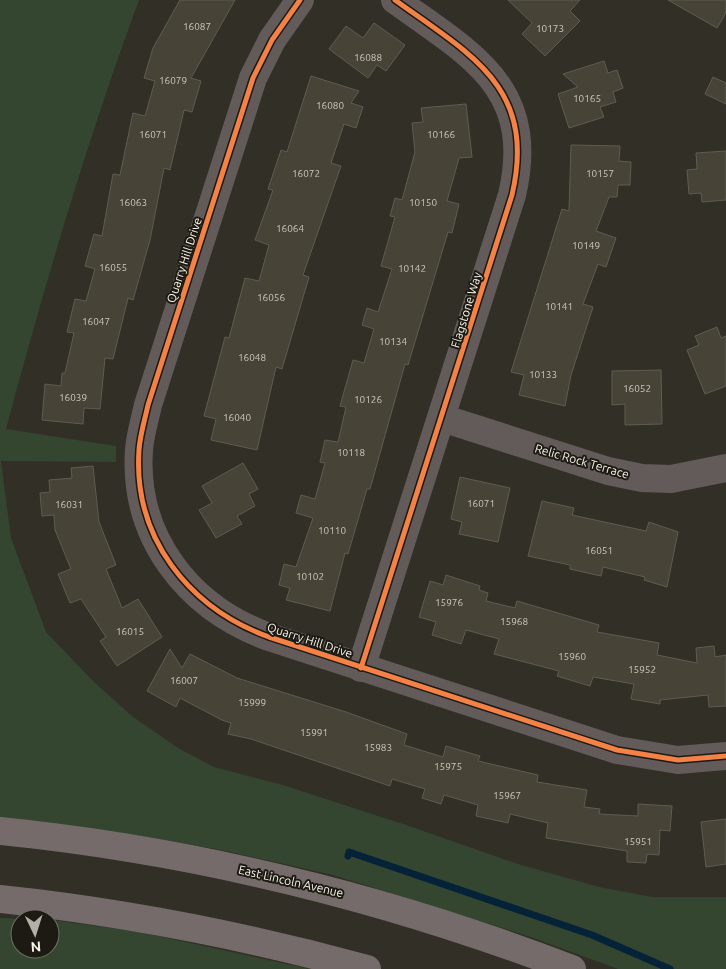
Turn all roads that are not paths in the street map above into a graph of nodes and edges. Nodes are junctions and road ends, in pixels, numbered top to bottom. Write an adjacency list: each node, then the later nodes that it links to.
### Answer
1 (300, 0): 5 (street, Quarry Hill Drive)
2 (394, 0): 3 (street, Flagstone Way)
3 (442, 418): 4 (street, Relic Rock Terrace); 5 (street, Flagstone Way)
4 (726, 468)
5 (361, 668): 6 (street, Quarry Hill Drive)
6 (726, 756)
7 (0, 831): 10 (main road, East Lincoln Avenue)
8 (0, 899): 9 (main road)
9 (367, 969)
10 (572, 969)

